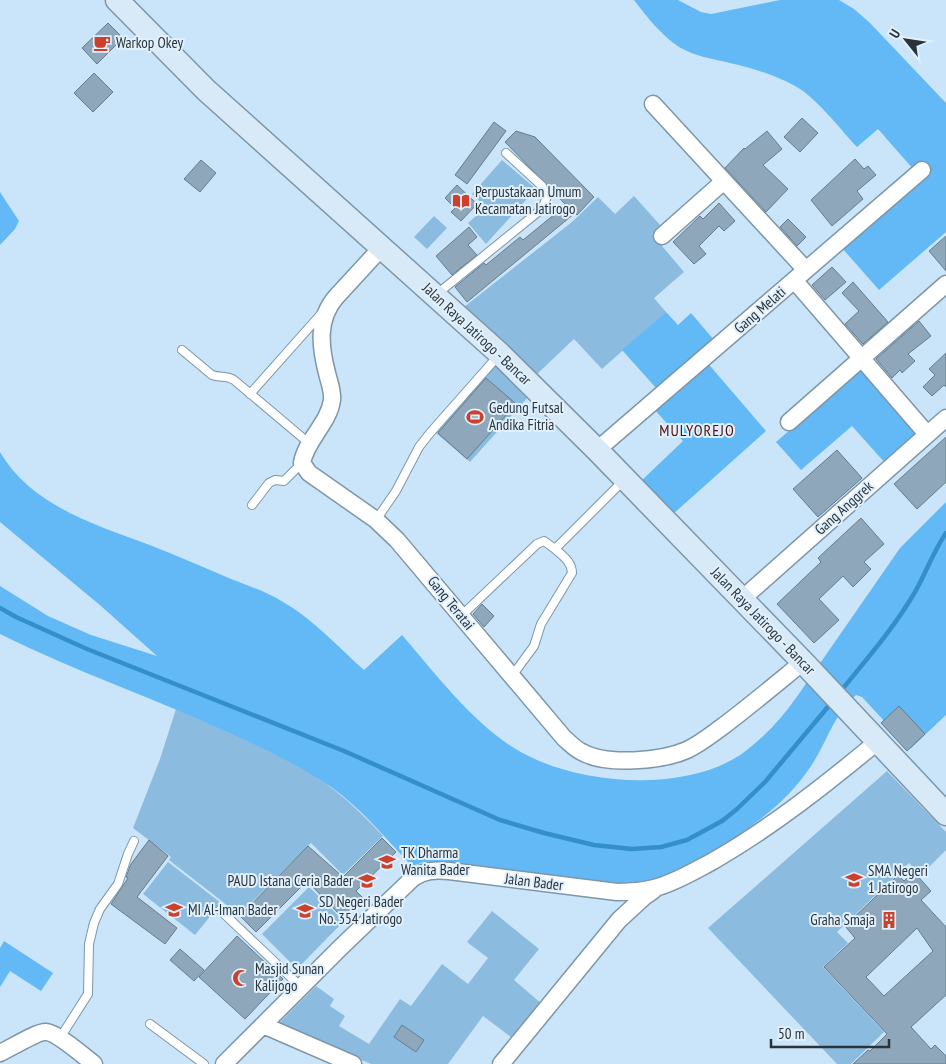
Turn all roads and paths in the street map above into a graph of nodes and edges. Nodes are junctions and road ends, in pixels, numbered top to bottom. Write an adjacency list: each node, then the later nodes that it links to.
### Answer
1 (117, 0): 7 (main road, Jalan Raya Jatirogo - Bancar)
2 (653, 104): 5 (street)
3 (506, 153): 10 (lane)
4 (922, 170): 8 (street, Gang Melati)
5 (724, 181): 6 (street); 8 (street)
6 (662, 236)
7 (382, 247): 10 (main road, Jalan Raya Jatirogo - Bancar); 11 (street)
8 (800, 275): 14 (street); 20 (street, Gang Melati)
9 (946, 284): 14 (street)
10 (435, 296): 13 (main road, Jalan Raya Jatirogo - Bancar)
11 (329, 305): 15 (lane); 19 (street)
12 (182, 350): 15 (lane)
13 (500, 354): 20 (main road, Jalan Raya Jatirogo - Bancar); 24 (lane)
14 (862, 358): 17 (street); 18 (street)
15 (250, 394): 19 (lane)
16 (946, 418): 18 (street, Gang Anggrek)
17 (789, 422)
18 (927, 434): 26 (street, Gang Anggrek)
19 (310, 444): 21 (street)
20 (597, 450): 22 (main road, Jalan Raya Jatirogo - Bancar)
21 (302, 463): 23 (lane); 24 (street, Gang Teratai)
22 (625, 479): 25 (lane); 26 (main road, Jalan Raya Jatirogo - Bancar)
23 (252, 506)
24 (376, 520): 27 (street, Gang Teratai)
25 (555, 549): 27 (lane); 29 (lane)
26 (742, 599): 28 (main road, Jalan Raya Jatirogo - Bancar)
27 (461, 616): 29 (street, Gang Teratai)
28 (807, 666): 29 (street, Gang Teratai); 30 (main road, Jalan Raya Jatirogo - Bancar)
29 (512, 676)
30 (872, 736): 31 (main road, Jalan Raya Jatirogo - Bancar); 33 (street, Jalan Bader)
31 (946, 814)
32 (134, 841): 38 (lane)
33 (657, 888): 35 (street, Jalan Bader); 44 (street)
34 (220, 910): 35 (lane)
35 (301, 987): 37 (street, Jalan Bader)
36 (150, 1024): 41 (lane)
37 (263, 1025): 42 (street, Jalan Bader); 43 (street)
38 (60, 1038): 39 (street); 40 (street)
39 (0, 1053)
40 (94, 1064)
41 (204, 1064)
42 (224, 1064)
43 (353, 1064)
44 (501, 1064)

